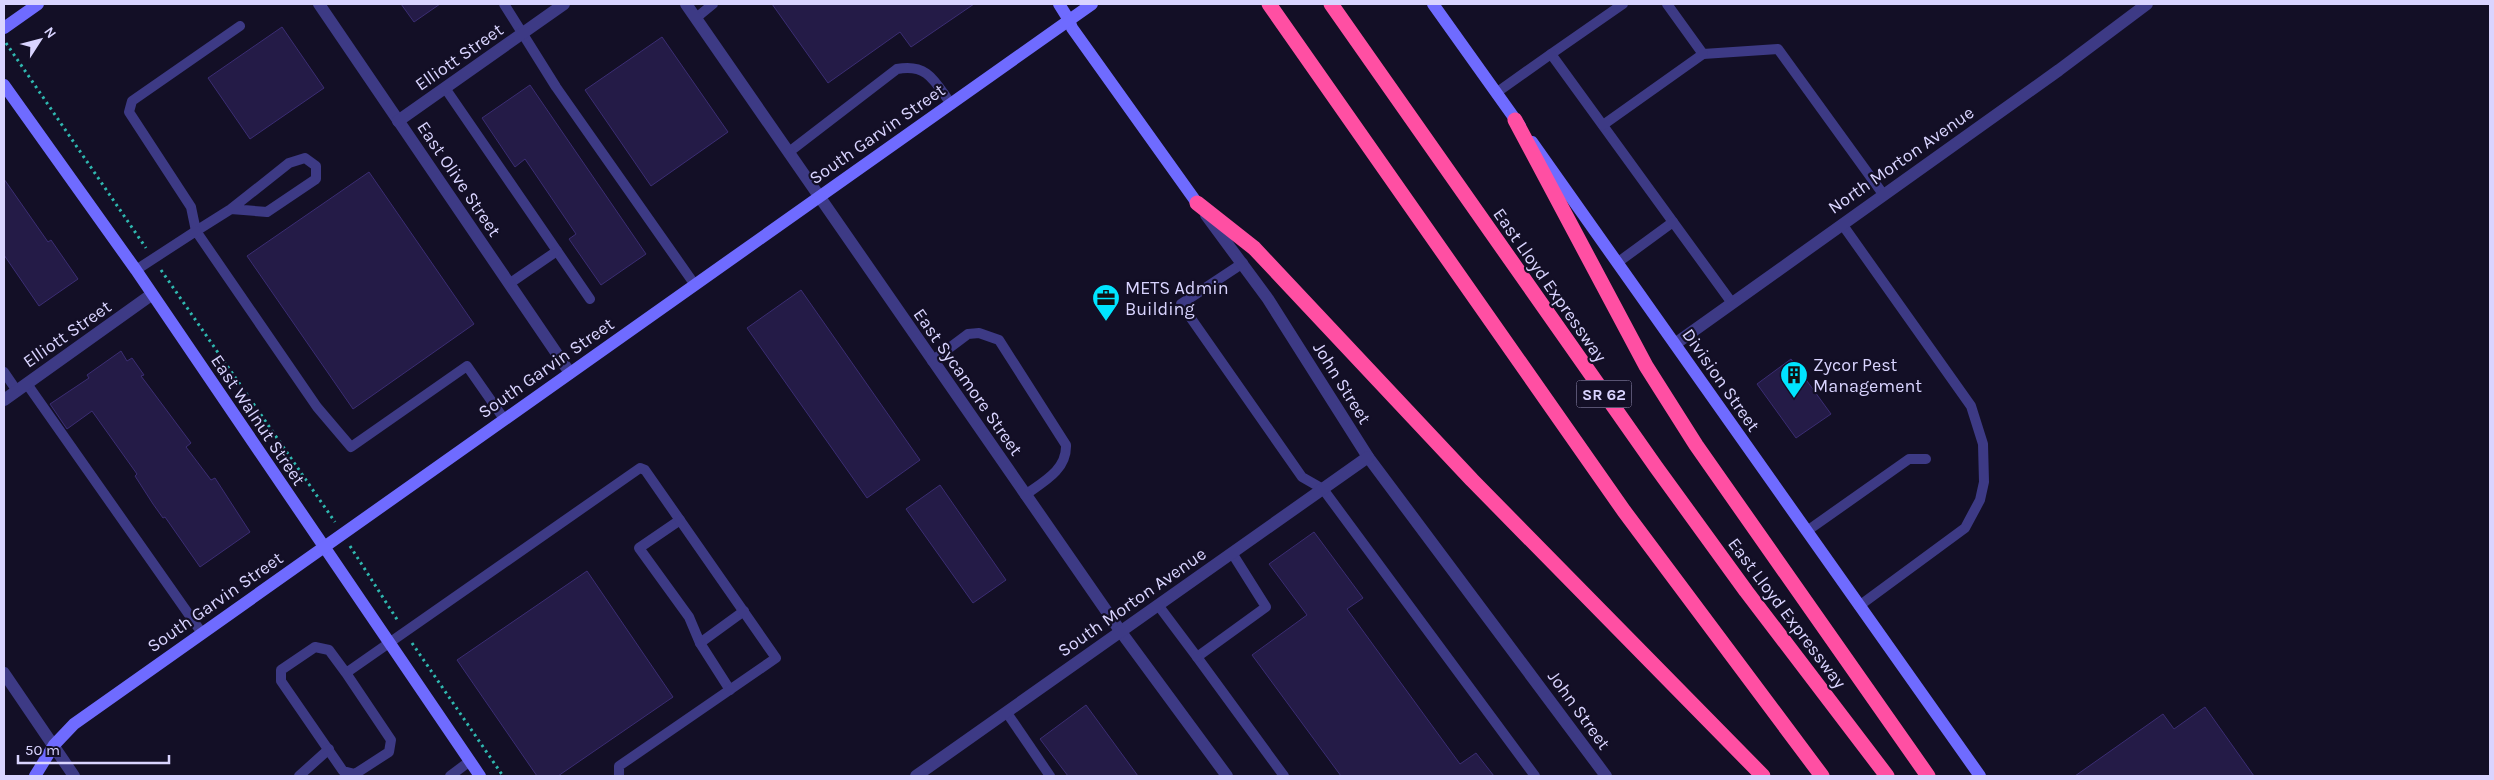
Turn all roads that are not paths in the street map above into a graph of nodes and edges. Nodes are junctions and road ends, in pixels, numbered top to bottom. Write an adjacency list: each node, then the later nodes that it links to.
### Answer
1 (38, 4): 18 (main road)
2 (319, 4): 27 (street, East Olive Street)
3 (504, 4): 19 (lane)
4 (564, 4): 19 (street, Elliott Street)
5 (686, 4): 15 (street, East Sycamore Street)
6 (713, 4): 15 (lane)
7 (1059, 4): 16 (main road, John Street)
8 (1092, 4): 16 (main road, South Garvin Street)
9 (1269, 4): 89 (highway, SR 62)
10 (1331, 4): 90 (highway, East Lloyd Expressway / SR 62)
11 (1434, 4): 24 (main road, Division Street)
12 (1623, 4): 20 (lane)
13 (1667, 4): 21 (lane)
14 (2147, 4): 30 (street, North Morton Avenue)
15 (696, 18): 29 (street, East Sycamore Street)
16 (1070, 20): 25 (main road, South Garvin Street); 32 (main road, John Street)
17 (240, 26): 36 (lane)
18 (4, 28)
19 (521, 34): 23 (street, Elliott Street); 42 (lane)
20 (1551, 54): 24 (lane); 28 (lane)
21 (1703, 54): 28 (lane); 30 (lane)
22 (4, 85): 40 (main road, East Walnut Street)
23 (445, 88): 27 (street, Elliott Street); 37 (lane)
24 (1496, 92): 26 (main road, Division Street)
25 (951, 104): 29 (lane); 31 (main road, South Garvin Street)
26 (1515, 120): 39 (main road, Division Street); 91 (highway)
27 (398, 121): 41 (street, East Olive Street)
28 (1603, 125): 34 (lane)
29 (789, 152): 31 (street, East Sycamore Street)
30 (1883, 194): 35 (street, North Morton Avenue)
31 (819, 196): 42 (main road, South Garvin Street); 47 (street, East Sycamore Street)
32 (1197, 203): 38 (street, John Street); 88 (highway)
33 (231, 209): 33 (lane); 36 (lane)
34 (1673, 222): 39 (lane); 45 (lane)
35 (1842, 224): 45 (street, North Morton Avenue); 62 (lane)
36 (196, 231): 40 (lane); 52 (lane)
37 (557, 252): 41 (lane); 44 (lane)
38 (1243, 263): 53 (street, John Street); 55 (lane)
39 (1617, 263): 46 (main road, Division Street)
40 (136, 270): 43 (main road, East Walnut Street)
41 (509, 284): 49 (street, East Olive Street)
42 (695, 284): 49 (main road, South Garvin Street)
43 (151, 295): 50 (street, Elliott Street); 59 (main road, East Walnut Street)
44 (590, 299)
45 (1732, 303): 46 (street, North Morton Avenue)
46 (1675, 344): 58 (main road, Division Street)
47 (932, 361): 56 (street, East Sycamore Street); 56 (lane)
48 (4, 372): 50 (lane)
49 (570, 373): 52 (main road, South Garvin Street)
50 (22, 387): 51 (street, Elliott Street); 65 (lane)
51 (4, 400)
52 (504, 419): 59 (main road, South Garvin Street)
53 (1368, 457): 55 (street, South Morton Avenue); 87 (street, John Street)
54 (1926, 459): 58 (lane)
55 (1323, 489): 60 (street, South Morton Avenue); 86 (lane)
56 (1025, 496): 64 (street, East Sycamore Street)
57 (680, 520): 63 (lane); 66 (lane); 67 (lane)
58 (1807, 531): 62 (main road, Division Street)
59 (322, 547): 65 (main road, South Garvin Street); 67 (main road, East Walnut Street)
60 (1232, 553): 61 (street, South Morton Avenue); 68 (lane)
61 (1158, 605): 64 (street, South Morton Avenue); 68 (lane)
62 (1859, 606): 92 (main road, Division Street)
63 (744, 611): 66 (lane); 71 (lane)
64 (1121, 632): 72 (street, South Morton Avenue); 84 (street, East Sycamore Street)
65 (202, 633): 73 (main road, South Garvin Street)
66 (700, 643): 71 (lane)
67 (389, 644): 70 (lane); 75 (main road, East Walnut Street)
68 (1197, 657): 85 (lane)
69 (4, 673): 73 (street)
70 (346, 673): 74 (lane); 74 (lane)
71 (730, 690): 81 (lane)
72 (1007, 713): 82 (street, South Morton Avenue); 83 (lane)
73 (54, 745): 76 (main road, South Garvin Street); 77 (street)
74 (329, 749): 78 (lane)
75 (470, 761): 79 (lane); 80 (main road, East Walnut Street)
76 (35, 776)
77 (74, 776)
78 (298, 776)
79 (450, 776)
80 (480, 776)
81 (619, 776)
82 (916, 776)
83 (1050, 776)
84 (1227, 776)
85 (1284, 776)
86 (1534, 776)
87 (1606, 776)
88 (1763, 776)
89 (1822, 776)
90 (1887, 776)
91 (1928, 776)
92 (1980, 776)

